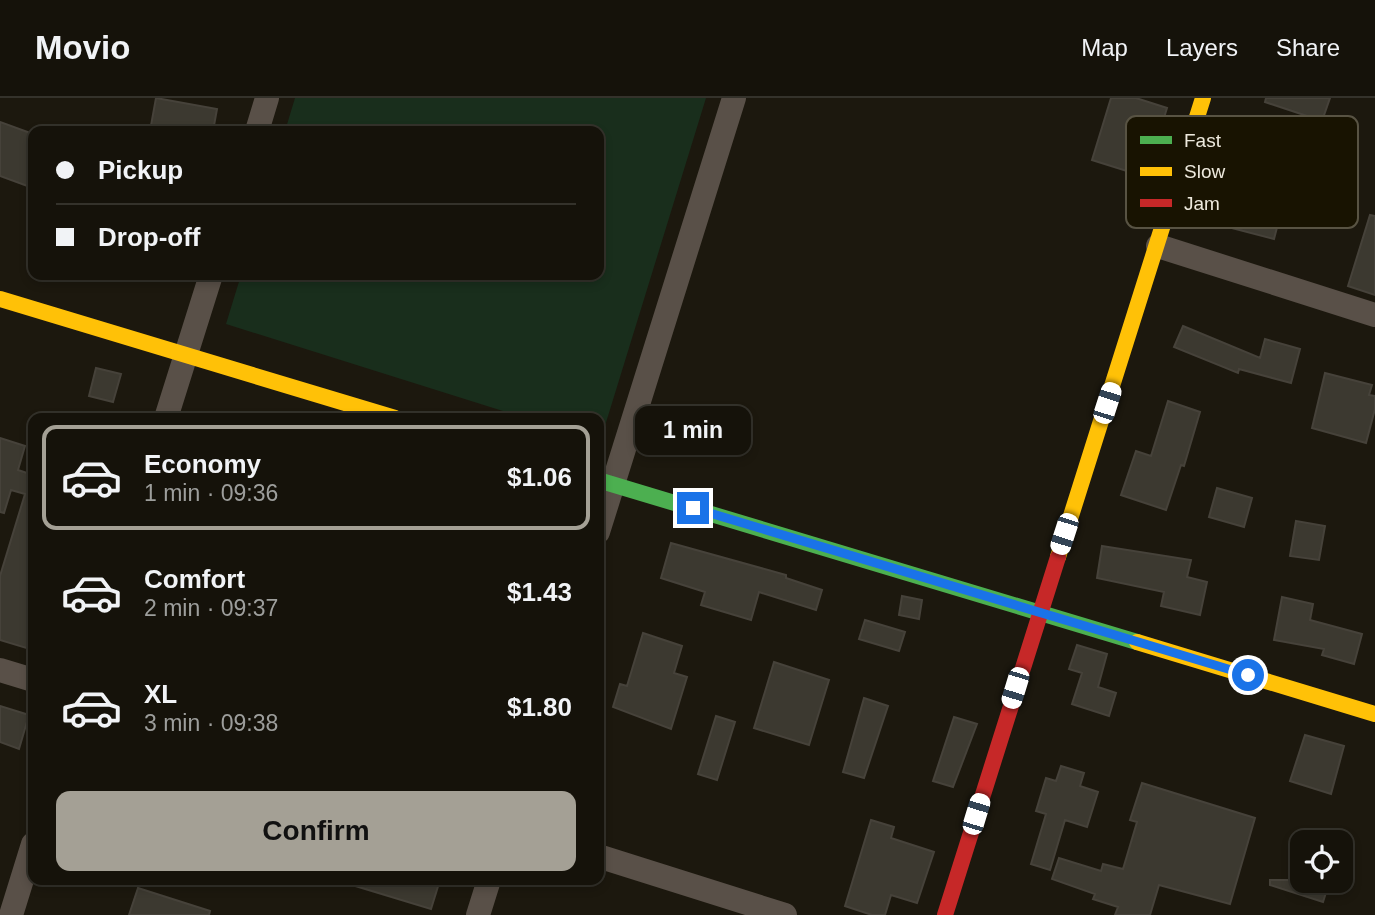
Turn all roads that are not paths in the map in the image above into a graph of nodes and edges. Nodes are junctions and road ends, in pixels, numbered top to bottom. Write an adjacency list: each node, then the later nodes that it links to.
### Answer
1 (267, 98): 5 (street)
2 (734, 98): 14 (street)
3 (1203, 98): 4 (main road)
4 (1198, 116)
5 (259, 126)
6 (1163, 228): 7 (main road)
7 (1158, 246): 10 (street); 15 (main road)
8 (209, 280): 11 (street)
9 (0, 299): 11 (main road)
10 (1375, 315)
11 (185, 355): 12 (street); 13 (main road)
12 (168, 413)
13 (379, 413)
14 (606, 482): 15 (main road)
15 (1039, 612): 18 (main road); 25 (main road)
16 (0, 670): 17 (street)
17 (28, 678)
18 (1375, 714)
19 (604, 858): 24 (street)
20 (28, 860): 22 (street)
21 (487, 885): 23 (street)
22 (11, 915)
23 (478, 915)
24 (785, 915)
25 (945, 915)

